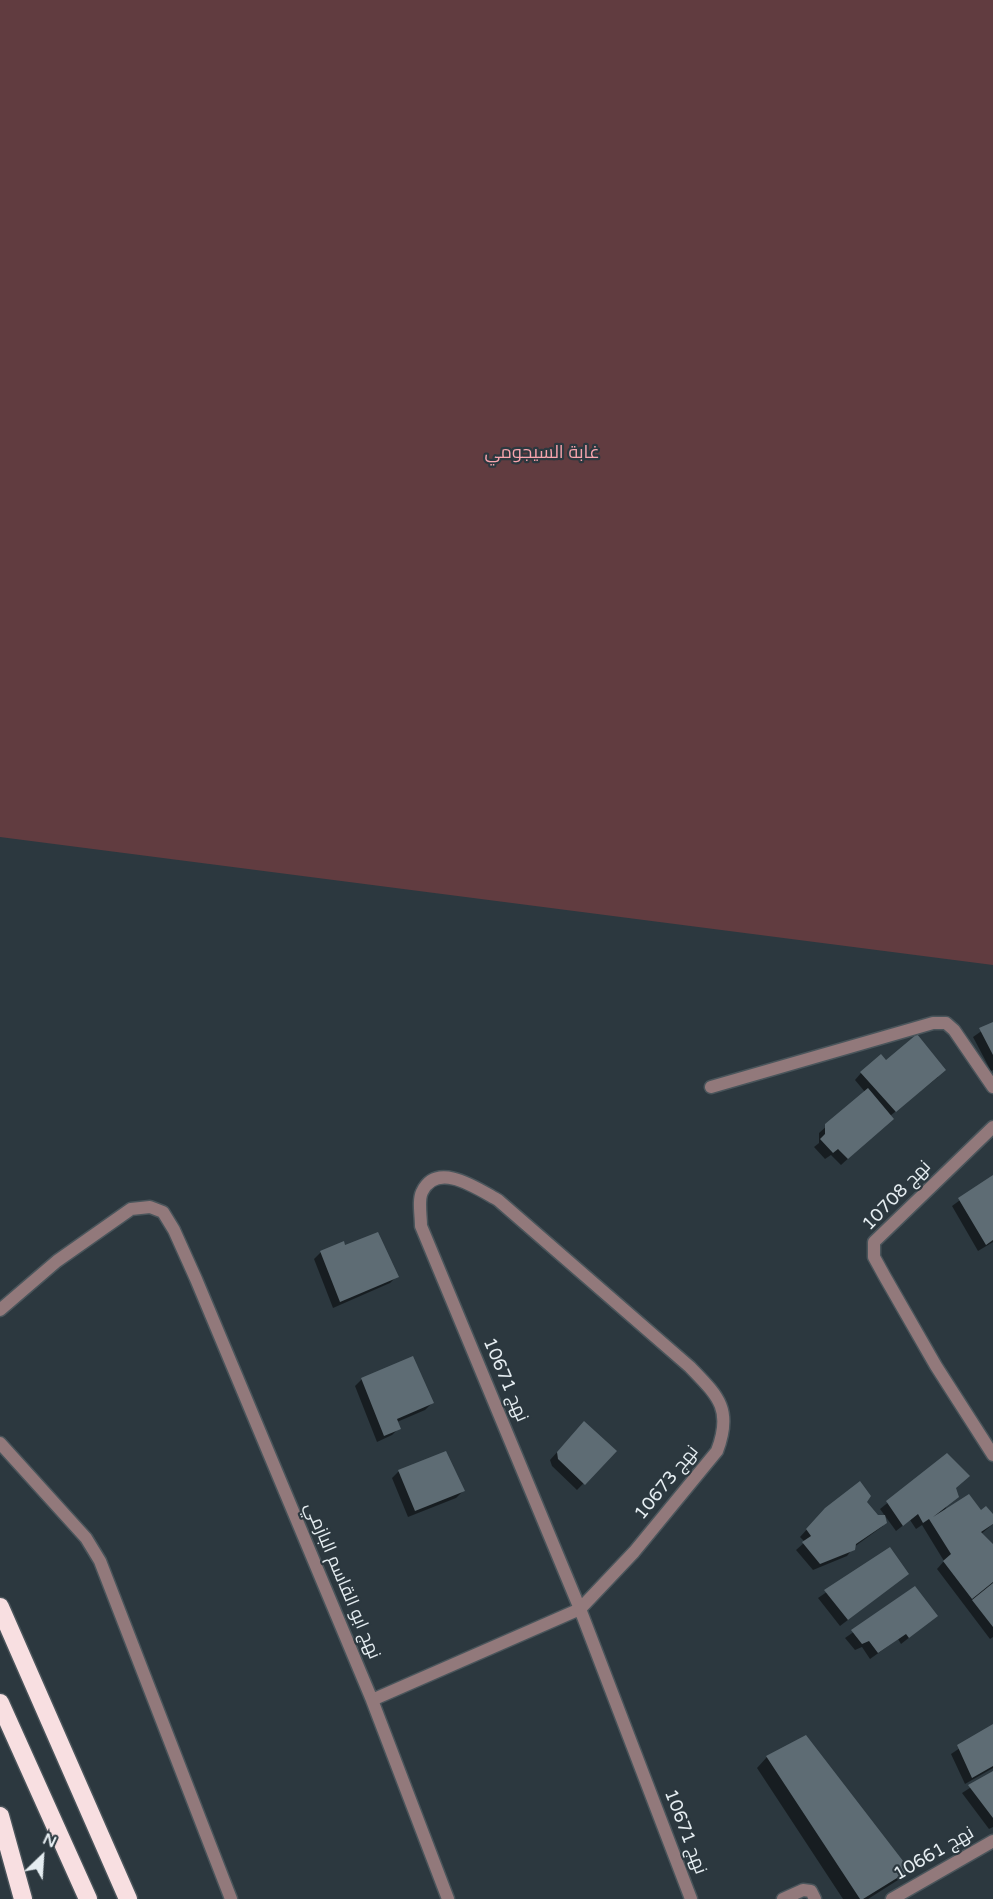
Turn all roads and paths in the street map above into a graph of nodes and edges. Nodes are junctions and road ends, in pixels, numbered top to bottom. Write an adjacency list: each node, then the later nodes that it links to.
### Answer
1 (993, 1087): 2 (street)
2 (711, 1088)
3 (993, 1127): 7 (street, نهج 10708)
4 (0, 1310): 10 (street, نهج ابو القاسم البازمي)
5 (690, 1367): 9 (street, نهج 10673); 9 (street, نهج 10671)
6 (0, 1443): 17 (street)
7 (992, 1452)
8 (0, 1607): 16 (highway)
9 (580, 1609): 10 (street); 19 (street, نهج 10671)
10 (372, 1700): 18 (street, نهج ابو القاسم البازمي)
11 (0, 1703): 15 (highway)
12 (0, 1816): 14 (highway)
13 (993, 1841): 22 (street, نهج 10661)
14 (23, 1899)
15 (88, 1899)
16 (128, 1899)
17 (231, 1899)
18 (448, 1899)
19 (692, 1899)
20 (783, 1899): 21 (street)
21 (815, 1899)
22 (892, 1899)

